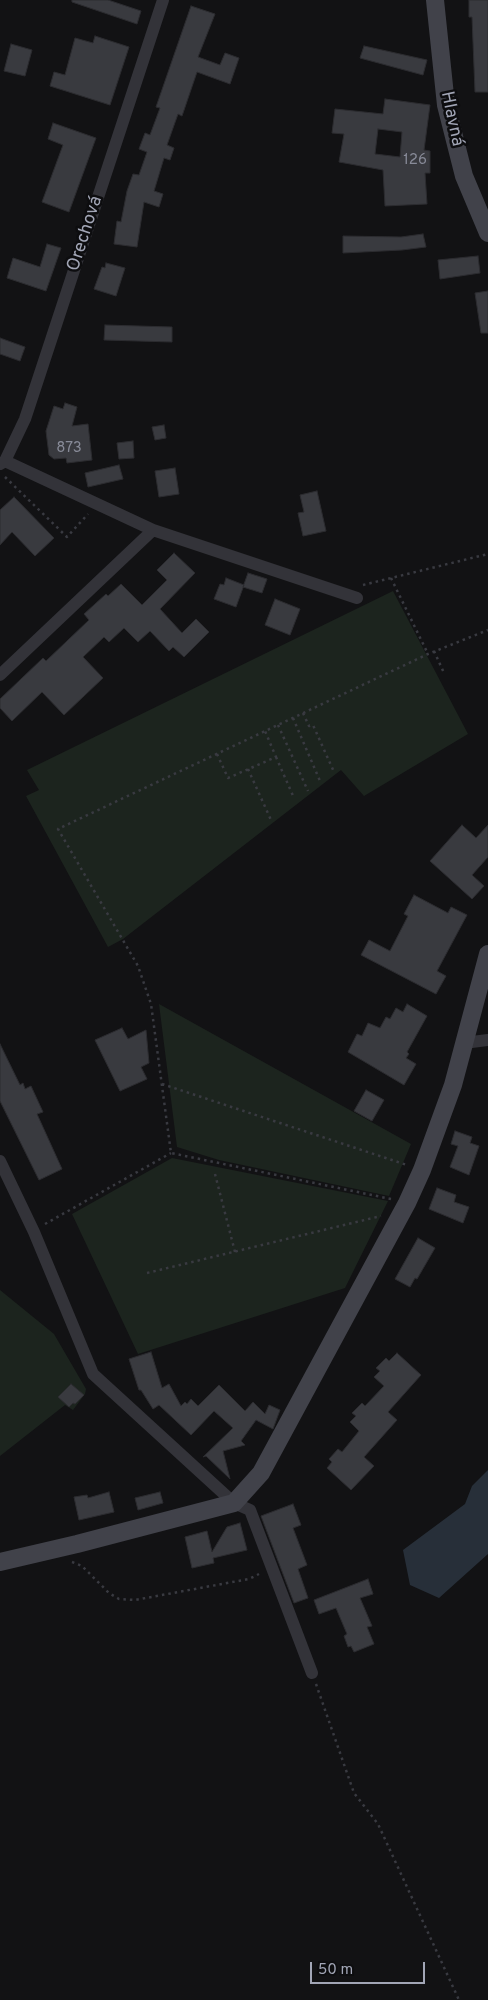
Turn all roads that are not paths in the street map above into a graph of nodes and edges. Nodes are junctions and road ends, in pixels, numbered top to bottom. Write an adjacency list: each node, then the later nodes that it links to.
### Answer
1 (163, 0): 4 (street, Orechová)
2 (435, 0): 3 (street, Hlavná)
3 (488, 233)
4 (2, 466): 5 (street)
5 (153, 530): 6 (street); 7 (street)
6 (357, 598)
7 (0, 675)
8 (488, 954): 10 (street)
9 (488, 1040): 10 (street)
10 (464, 1043): 12 (street)
11 (0, 1161): 12 (street)
12 (234, 1502): 13 (street); 14 (street)
13 (0, 1562)
14 (312, 1673)

